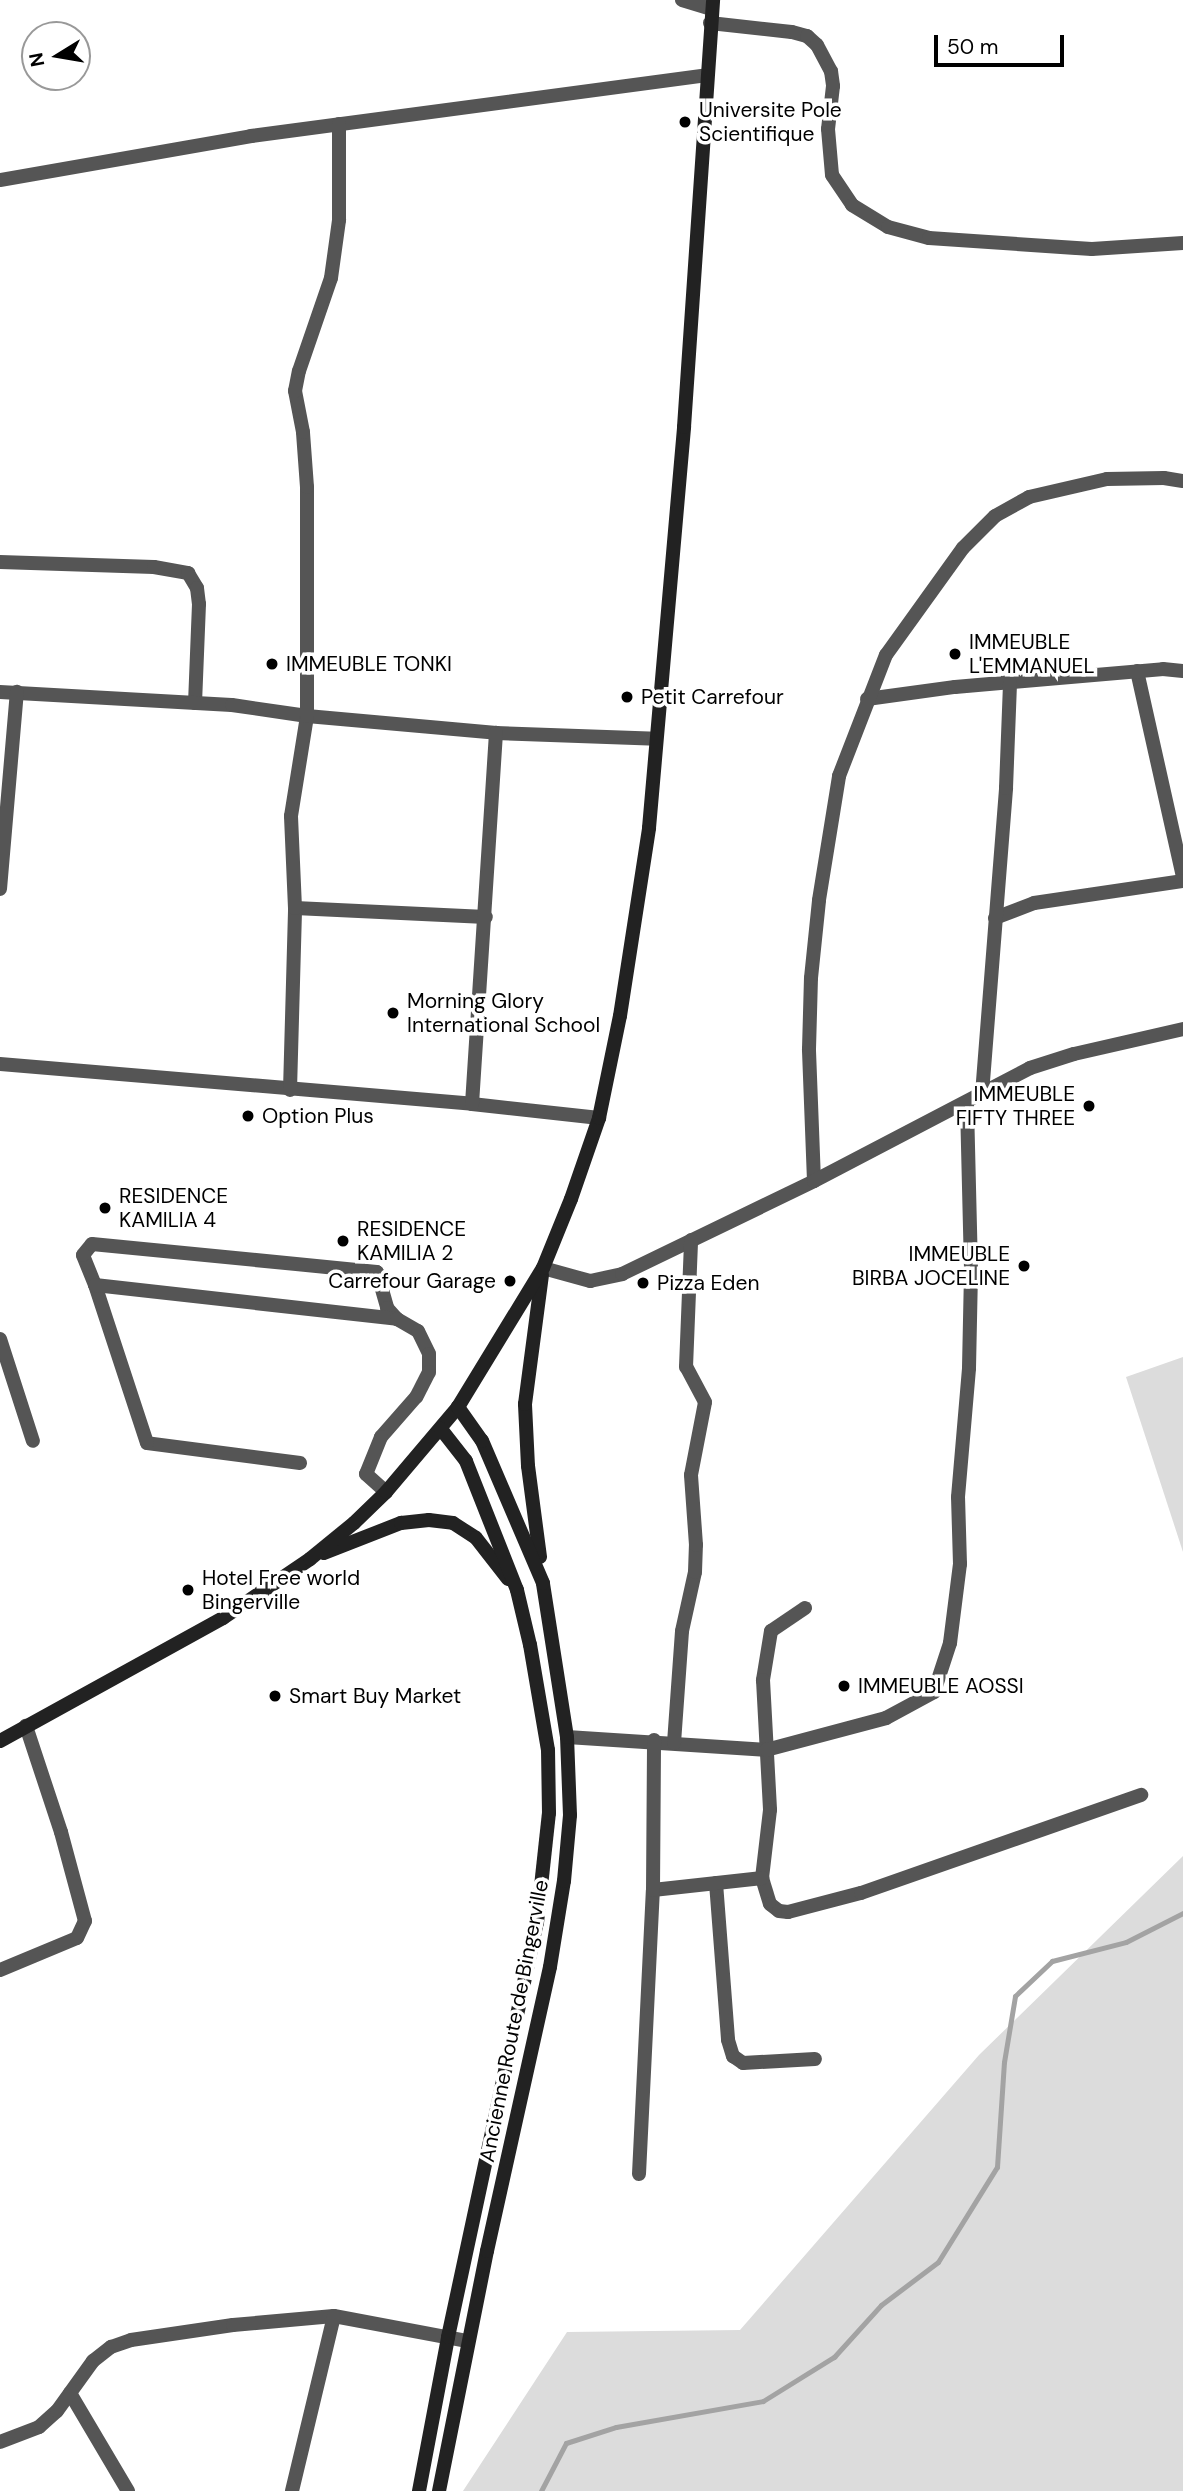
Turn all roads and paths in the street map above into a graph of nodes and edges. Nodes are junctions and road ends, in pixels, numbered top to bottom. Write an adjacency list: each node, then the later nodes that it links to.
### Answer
1 (682, 0): 2 (street)
2 (712, 10): 3 (street); 6 (street)
3 (706, 75): 4 (street); 18 (street)
4 (339, 124): 5 (street); 16 (street)
5 (0, 180)
6 (1183, 243)
7 (1183, 481): 14 (street)
8 (0, 562): 15 (street)
9 (1137, 671): 10 (street); 11 (street); 20 (street)
10 (1183, 671)
11 (1010, 683): 14 (street); 24 (street)
12 (0, 692): 13 (street)
13 (17, 692): 15 (street); 19 (street)
14 (867, 699): 32 (street)
15 (195, 703): 16 (street)
16 (307, 716): 17 (street); 22 (street)
17 (496, 733): 18 (street); 23 (street)
18 (656, 739): 31 (street)
19 (1, 858): 21 (street)
20 (1183, 879): 24 (street)
21 (0, 889)
22 (295, 908): 23 (street); 27 (street)
23 (486, 917): 30 (street)
24 (995, 918): 28 (street)
25 (1183, 1029): 28 (street)
26 (0, 1064): 27 (street)
27 (289, 1090): 30 (street)
28 (982, 1094): 29 (street)
29 (967, 1102): 32 (street); 52 (street)
30 (472, 1104): 31 (street)
31 (599, 1118): 34 (street)
32 (814, 1181): 33 (street)
33 (691, 1240): 34 (street); 51 (street)
34 (543, 1268): 38 (street); 44 (street)
35 (95, 1285): 36 (street); 36 (street); 41 (street)
36 (397, 1319): 42 (street)
37 (0, 1339): 40 (street)
38 (458, 1407): 39 (street); 44 (street, Ancienne Route de Bingerville)
39 (442, 1429): 42 (street); 45 (street, Ancienne Route de Bingerville)
40 (33, 1441)
41 (300, 1464)
42 (386, 1492): 43 (street)
43 (310, 1559): 45 (street); 47 (street)
44 (543, 1583): 48 (street, Ancienne Route de Bingerville)
45 (517, 1590): 61 (street, Ancienne Route de Bingerville)
46 (805, 1608): 52 (street)
47 (26, 1726): 50 (street); 57 (street)
48 (568, 1737): 49 (street); 62 (street, Ancienne Route de Bingerville)
49 (654, 1740): 51 (street); 56 (street)
50 (0, 1741)
51 (674, 1743): 52 (street)
52 (766, 1750): 54 (street)
53 (1141, 1795): 54 (street)
54 (762, 1878): 55 (street)
55 (716, 1883): 56 (street); 58 (street)
56 (653, 1891): 59 (street)
57 (0, 1969)
58 (815, 2059)
59 (639, 2174)
60 (334, 2316): 61 (street); 63 (street); 66 (street)
61 (448, 2337): 62 (street); 67 (street, Ancienne Route de Bingerville)
62 (468, 2341): 68 (street, Ancienne Route de Bingerville)
63 (70, 2393): 64 (street); 65 (street)
64 (0, 2442)
65 (128, 2491)
66 (292, 2491)
67 (419, 2491)
68 (439, 2491)

